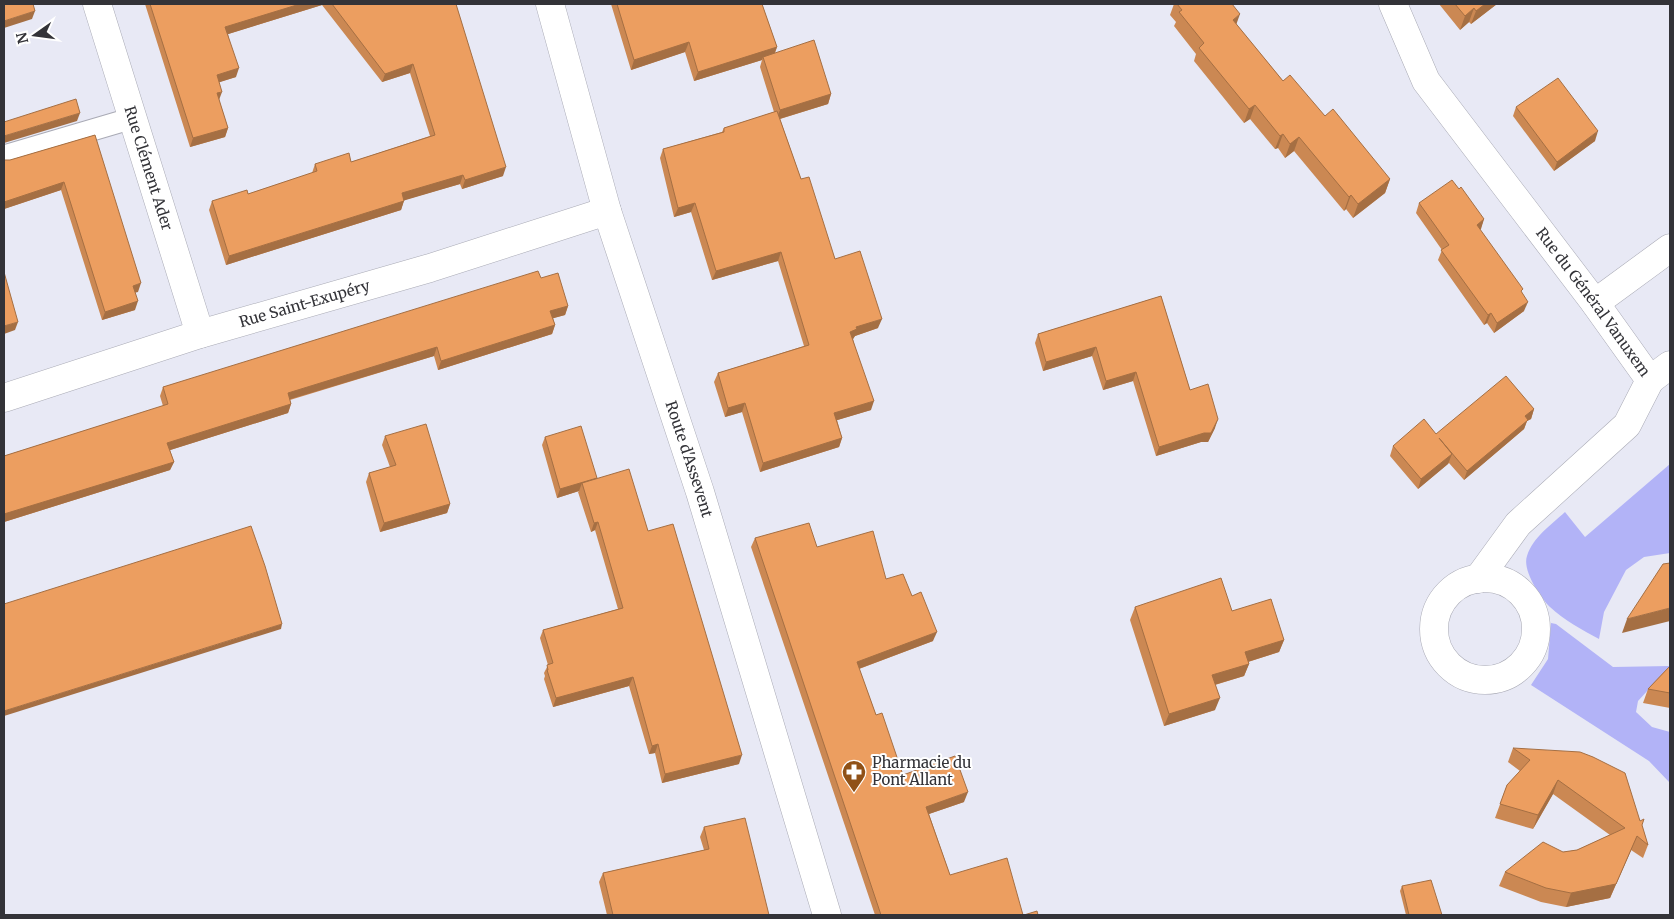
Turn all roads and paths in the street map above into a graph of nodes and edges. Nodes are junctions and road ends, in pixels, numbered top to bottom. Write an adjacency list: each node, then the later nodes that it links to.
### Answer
1 (97, 4): 4 (street, Rue Clément Ader)
2 (550, 4): 6 (street, Route d'Assevent)
3 (1393, 4): 8 (street, Rue du Général Vanuxem)
4 (133, 118): 5 (lane); 9 (street, Rue Clément Ader)
5 (4, 156)
6 (607, 211): 9 (street, Rue Saint-Exupéry); 13 (street, Route d'Assevent)
7 (1670, 248): 8 (street)
8 (1595, 302): 10 (street, Rue du Général Vanuxem)
9 (200, 334): 11 (street, Rue Saint-Exupéry)
10 (1660, 373): 12 (street, Rue du Général Vanuxem)
11 (4, 398)
12 (1478, 579)
13 (827, 915)

